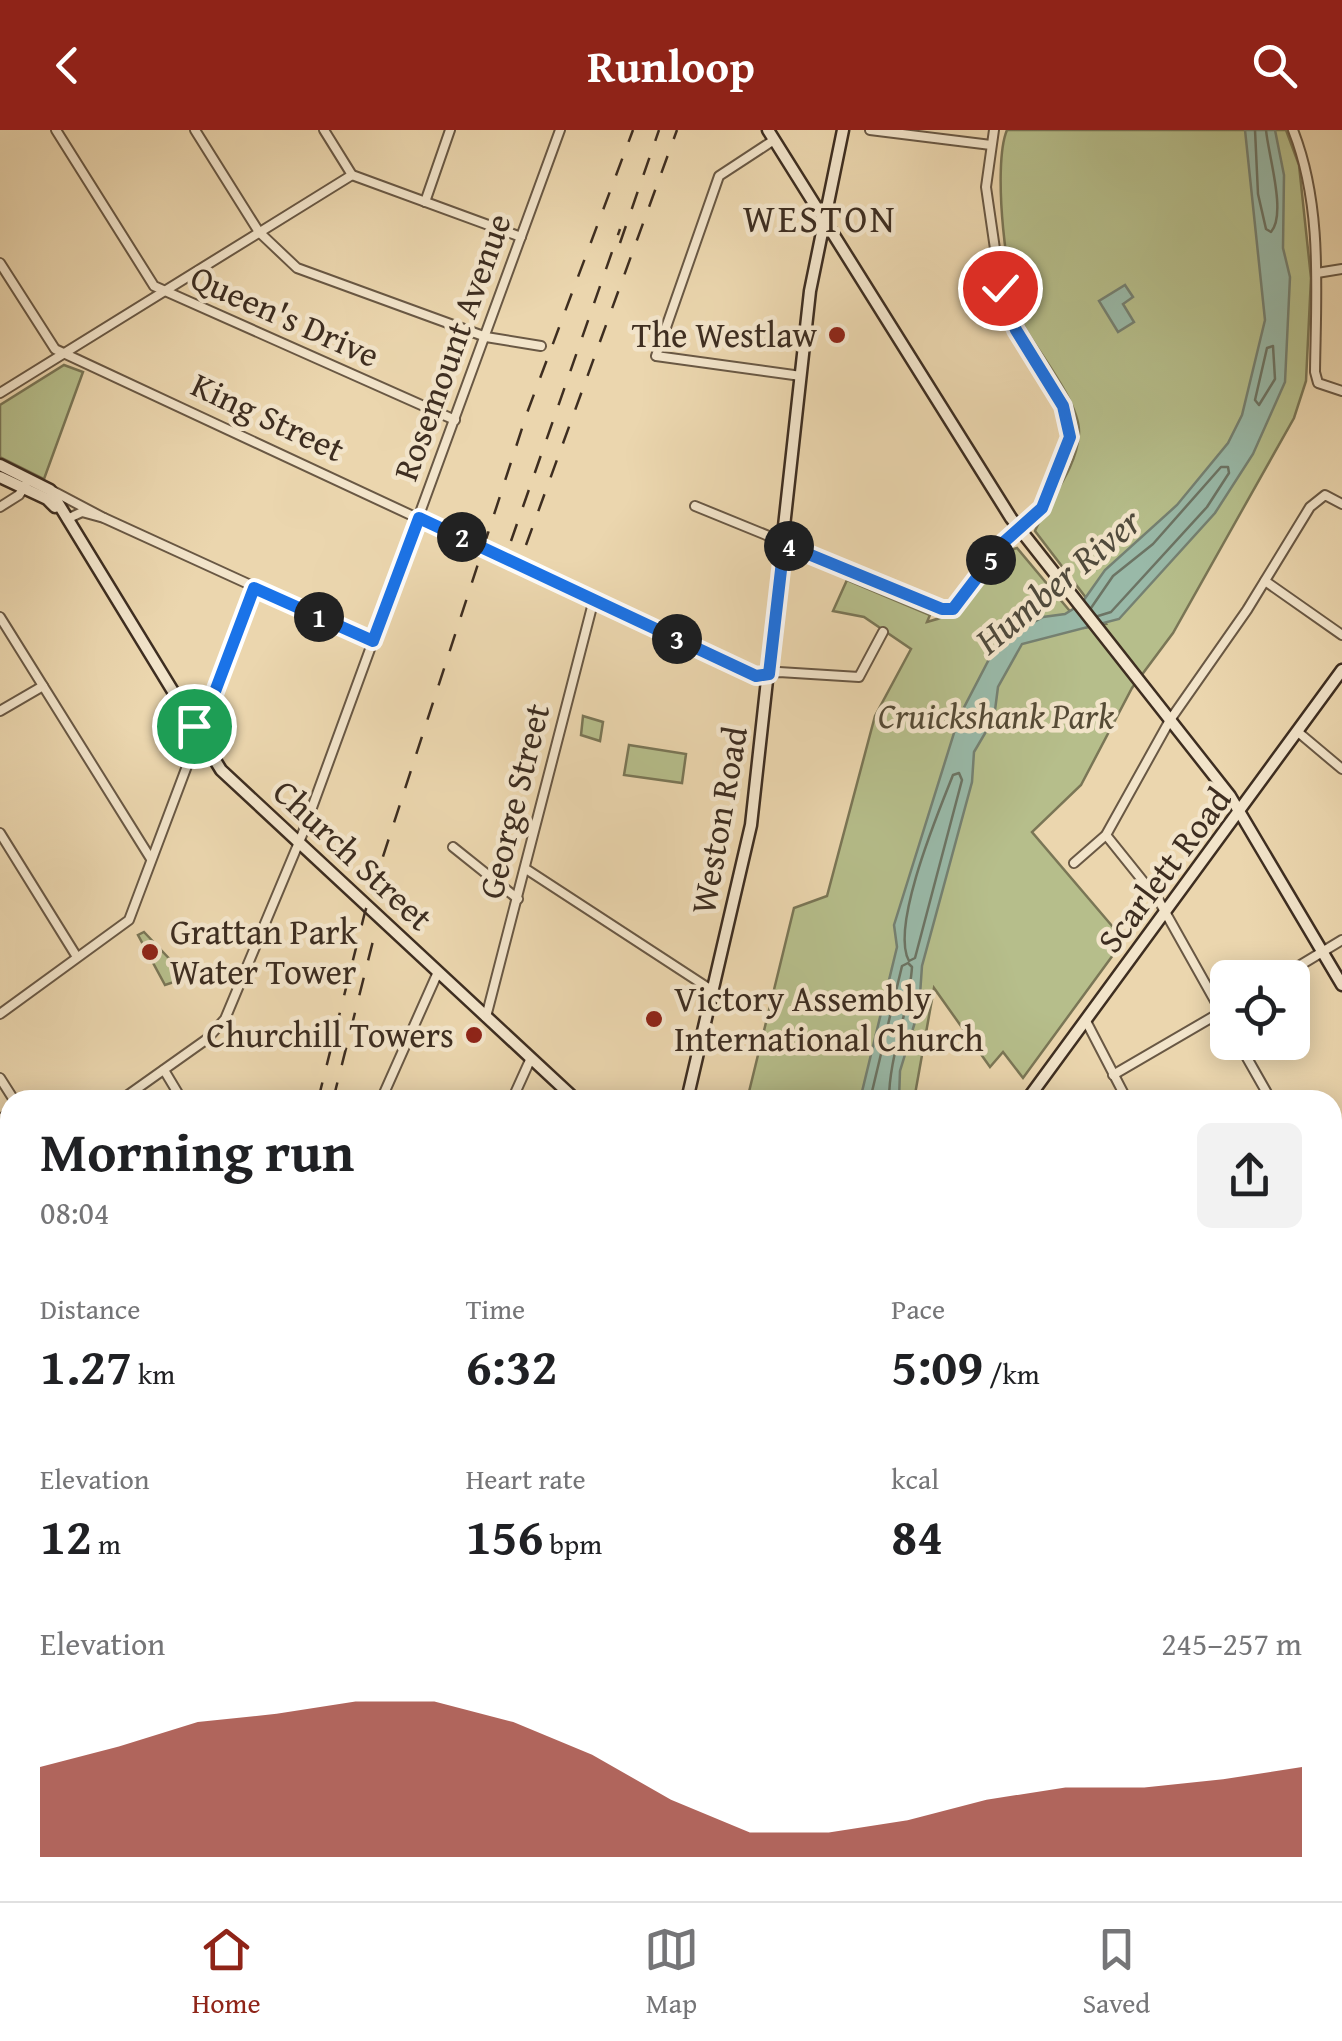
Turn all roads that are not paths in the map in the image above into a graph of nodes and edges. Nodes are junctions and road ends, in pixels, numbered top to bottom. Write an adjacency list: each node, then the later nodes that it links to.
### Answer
1 (56, 130): 20 (street, Queen's Drive)
2 (194, 130): 15 (street)
3 (324, 130): 12 (street)
4 (450, 130): 13 (street)
5 (560, 130): 16 (street, Rosemount Avenue)
6 (843, 130): 14 (main road, Weston Road)
7 (870, 130): 11 (street)
8 (1293, 130): 19 (street)
9 (995, 131): 11 (street)
10 (771, 135): 14 (main road); 24 (street)
11 (991, 145): 38 (street)
12 (352, 175): 13 (street); 15 (street)
13 (425, 202): 16 (street)
14 (823, 218): 24 (main road, Weston Road); 38 (main road)
15 (259, 232): 20 (street); 21 (street)
16 (521, 238): 21 (street, Rosemount Avenue)
17 (0, 264): 23 (street, King Street)
18 (1342, 269): 19 (street)
19 (1317, 273): 25 (street)
20 (163, 292): 23 (street); 27 (street, Queen's Drive)
21 (486, 337): 22 (street); 27 (street, Rosemount Avenue)
22 (541, 346)
23 (63, 353): 26 (street); 36 (street, King Street)
24 (801, 376): 39 (main road, Weston Road)
25 (1342, 391)
26 (0, 393)
27 (455, 420): 36 (street, Rosemount Avenue)
28 (0, 465): 30 (main road, Church Street)
29 (0, 476): 30 (main road, Church Street)
30 (26, 483): 31 (main road, Church Street); 34 (street); 37 (main road, Church Street)
31 (50, 490): 35 (street); 37 (main road, Church Street)
32 (1342, 504): 40 (street)
33 (695, 506): 39 (street)
34 (0, 507)
35 (104, 518): 37 (street); 41 (street)
36 (419, 518): 42 (street, King Street); 46 (street, Rosemount Avenue)
37 (66, 519): 53 (main road, Church Street)
38 (1019, 529): 39 (street); 51 (main road)
39 (784, 544): 48 (main road, Weston Road)
40 (1265, 581): 45 (street); 51 (street)
41 (254, 588): 46 (street); 53 (street)
42 (594, 599): 48 (street, King Street); 63 (street, George Street)
43 (0, 617): 49 (street)
44 (883, 632): 48 (street, King Street)
45 (1342, 636)
46 (373, 641): 58 (street, Rosemount Avenue)
47 (1342, 670): 52 (main road, Scarlett Road)
48 (769, 674): 73 (main road, Weston Road)
49 (43, 686): 50 (street); 61 (street)
50 (0, 711)
51 (1170, 720): 55 (main road); 57 (street)
52 (1298, 732): 54 (street); 55 (main road, Scarlett Road)
53 (199, 734): 58 (main road, Church Street); 61 (street)
54 (1342, 769)
55 (1240, 812): 65 (main road, Scarlett Road); 67 (main road)
56 (0, 832): 59 (street)
57 (1106, 834): 62 (street); 65 (street)
58 (299, 843): 70 (main road, Church Street); 80 (street, Rosemount Avenue)
59 (3, 845): 68 (street)
60 (452, 847): 64 (street)
61 (151, 860): 68 (street)
62 (1074, 863)
63 (526, 869): 64 (street, George Street); 73 (street)
64 (518, 899): 75 (street, George Street)
65 (1164, 915): 72 (street); 77 (main road, Scarlett Road)
66 (1342, 940): 67 (street)
67 (1323, 952): 69 (street); 71 (main road)
68 (77, 957): 74 (street)
69 (1309, 960)
70 (438, 972): 75 (main road, Church Street); 84 (street)
71 (1342, 985)
72 (1210, 988)
73 (712, 991): 87 (main road, Weston Road)
74 (0, 1014)
75 (486, 1017): 78 (main road, Church Street)
76 (1210, 1018): 81 (street)
77 (1086, 1021): 81 (street); 88 (main road, Scarlett Road)
78 (530, 1058): 85 (street); 86 (main road, Church Street)
79 (1249, 1060): 90 (street)
80 (164, 1070): 82 (street, Rosemount Avenue); 83 (street)
81 (1113, 1075): 89 (street)
82 (135, 1090)
83 (176, 1090)
84 (385, 1090)
85 (516, 1090)
86 (565, 1090)
87 (689, 1090)
88 (1034, 1090)
89 (1121, 1090)
90 (1266, 1090)

